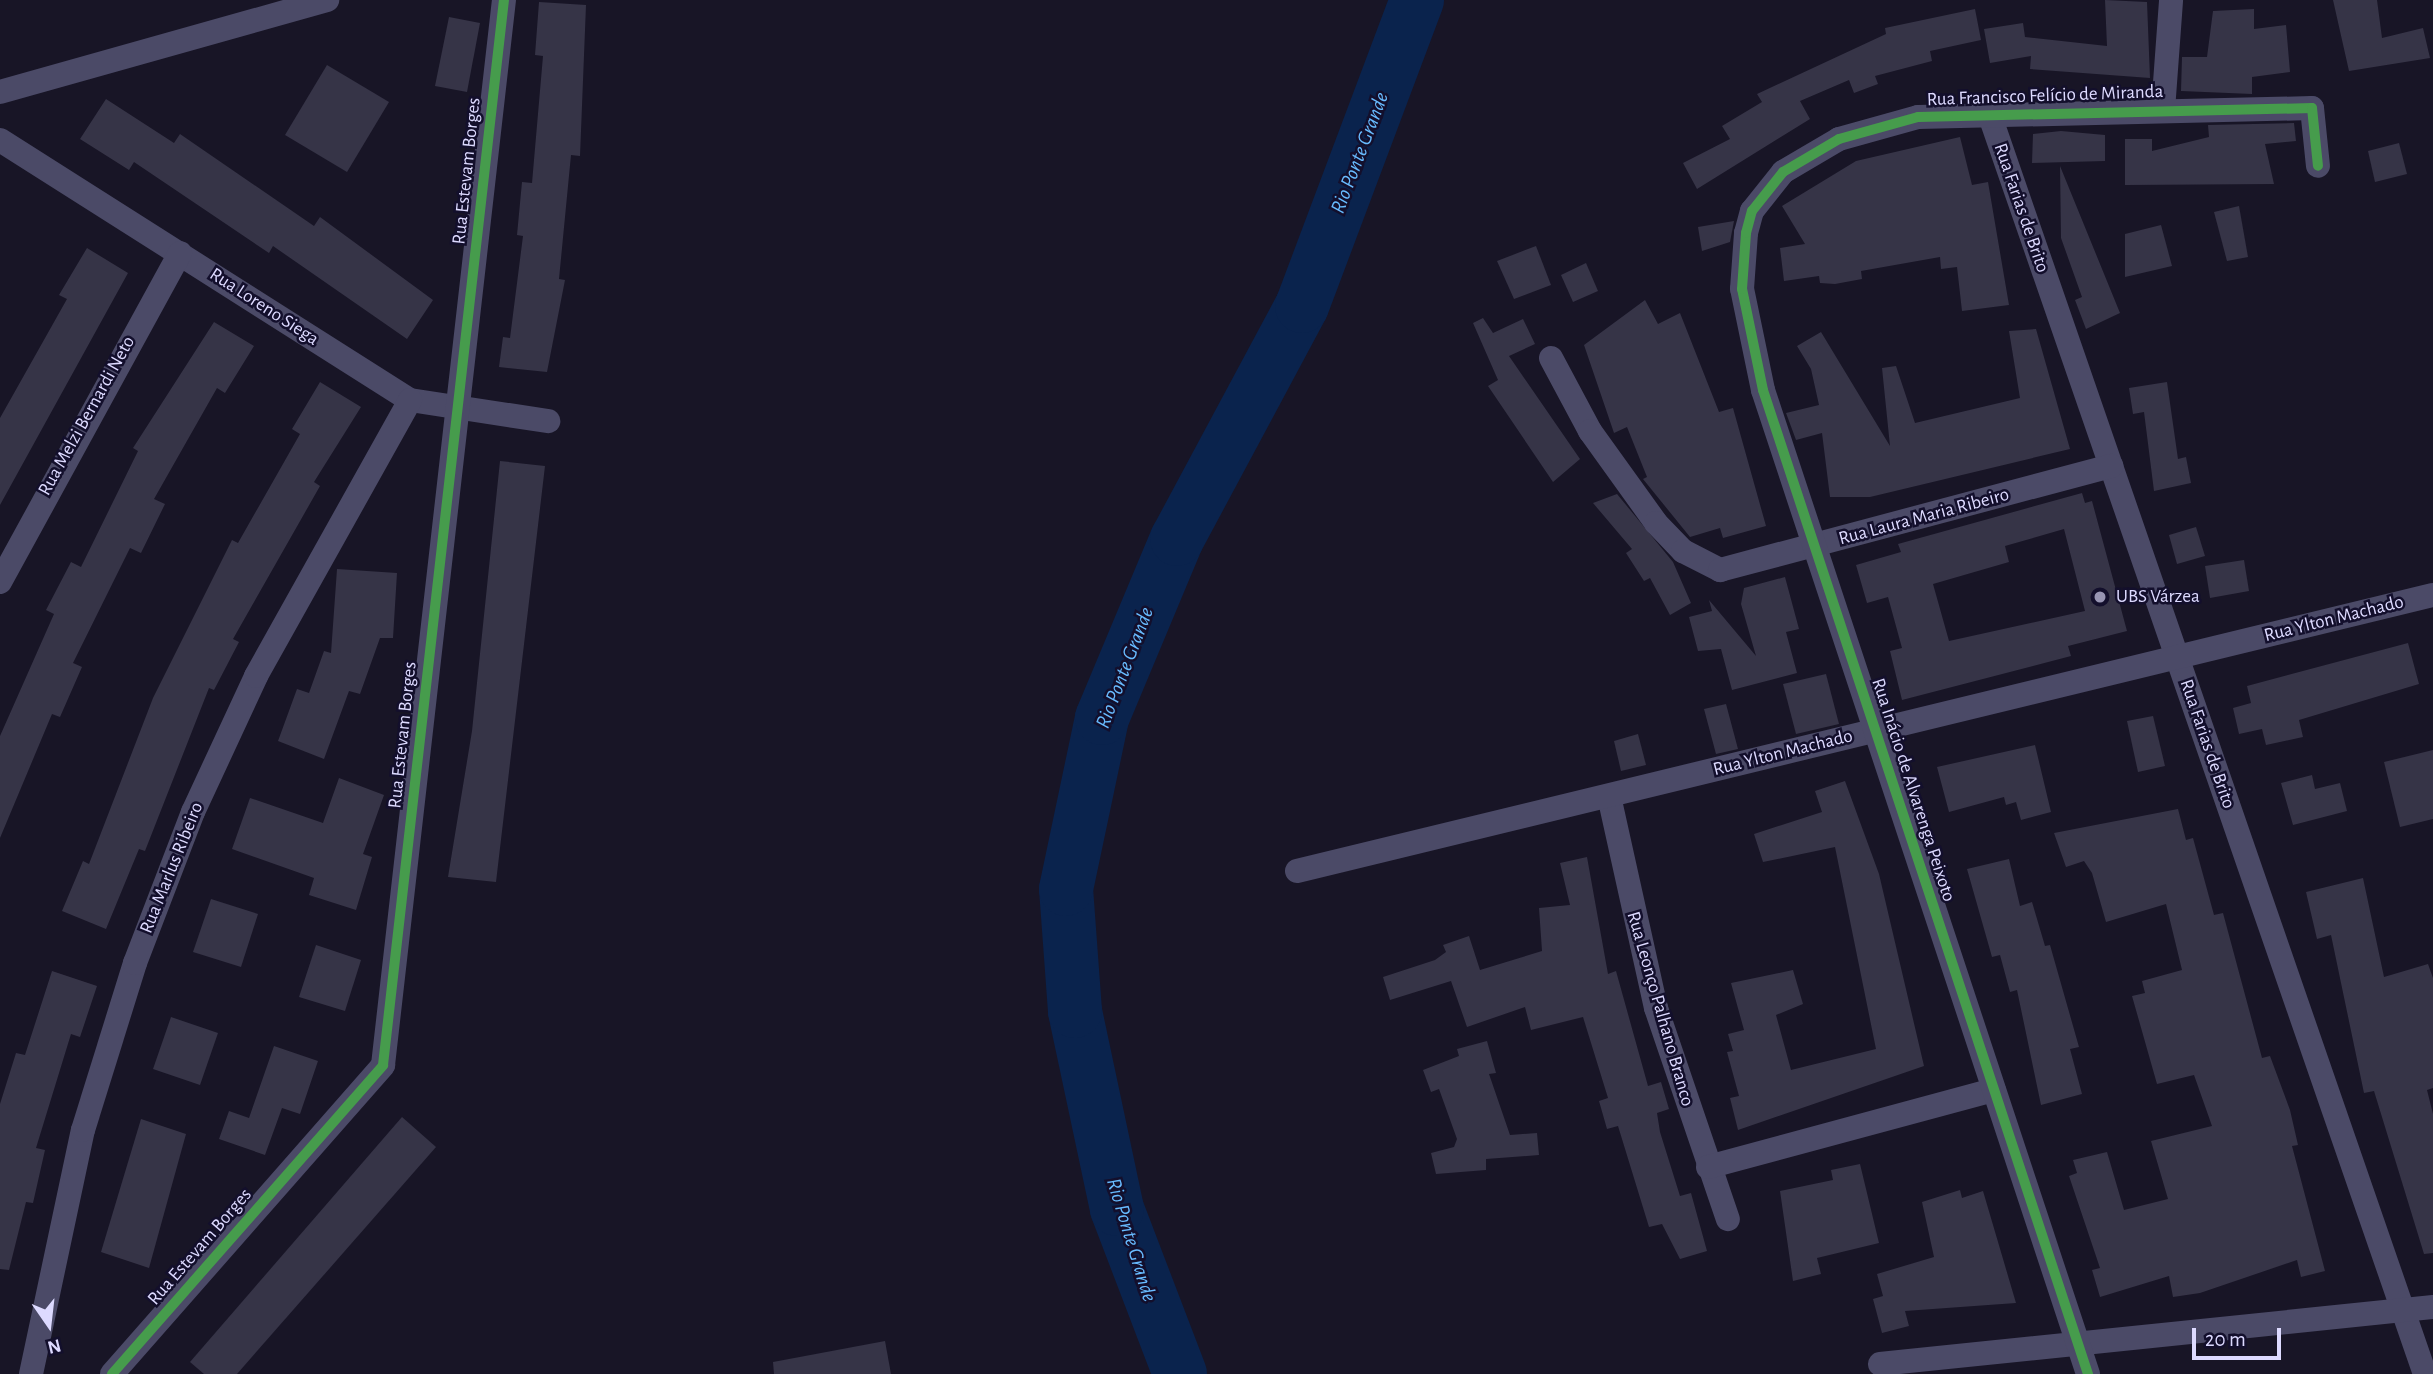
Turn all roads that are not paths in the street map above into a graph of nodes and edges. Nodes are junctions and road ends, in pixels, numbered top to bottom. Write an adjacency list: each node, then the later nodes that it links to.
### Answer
1 (327, 0): 4 (street)
2 (504, 0): 13 (street, Rua Estevam Borges)
3 (2171, 0): 5 (street)
4 (0, 92)
5 (2163, 110): 6 (street, Rua Francisco Felício de Miranda); 8 (street, Rua Francisco Felício de Miranda)
6 (1989, 113): 9 (street, Rua Francisco Felício de Miranda); 15 (street, Rua Farias de Brito)
7 (0, 140): 10 (street, Rua Loreno Siega)
8 (2318, 166)
9 (1752, 211): 16 (street, Rua Inácio de Alvarenga Peixoto)
10 (180, 253): 12 (street, Rua Loreno Siega); 17 (street, Rua Melzi Bernardi Neto)
11 (1551, 358): 16 (street, Rua Laura Maria Ribeiro)
12 (410, 400): 13 (street, Rua Loreno Siega); 30 (street, Rua Marlus Ribeiro)
13 (458, 408): 14 (street, Rua Loreno Siega); 31 (street, Rua Estevam Borges)
14 (548, 421)
15 (2111, 466): 16 (street, Rua Laura Maria Ribeiro); 19 (street, Rua Farias de Brito)
16 (1814, 546): 20 (street, Rua Inácio de Alvarenga Peixoto)
17 (0, 582)
18 (2433, 595): 19 (street, Rua Ylton Machado)
19 (2177, 657): 20 (street, Rua Ylton Machado); 27 (street, Rua Farias de Brito)
20 (1875, 731): 21 (street, Rua Ylton Machado); 23 (street, Rua Inácio de Alvarenga Peixoto)
21 (1609, 796): 22 (street, Rua Ylton Machado); 24 (street, Rua Leonço Palhano Branco)
22 (1297, 871)
23 (1994, 1090): 24 (street); 28 (street, Rua Inácio de Alvarenga Peixoto)
24 (1708, 1167): 25 (street, Rua Leonço Palhano Branco)
25 (1728, 1219)
26 (2433, 1307): 27 (street)
27 (2403, 1310): 28 (street); 33 (street, Rua Farias de Brito)
28 (2078, 1343): 29 (street); 32 (street, Rua Inácio de Alvarenga Peixoto)
29 (1880, 1364)
30 (31, 1374)
31 (112, 1374)
32 (2088, 1374)
33 (2425, 1374)

